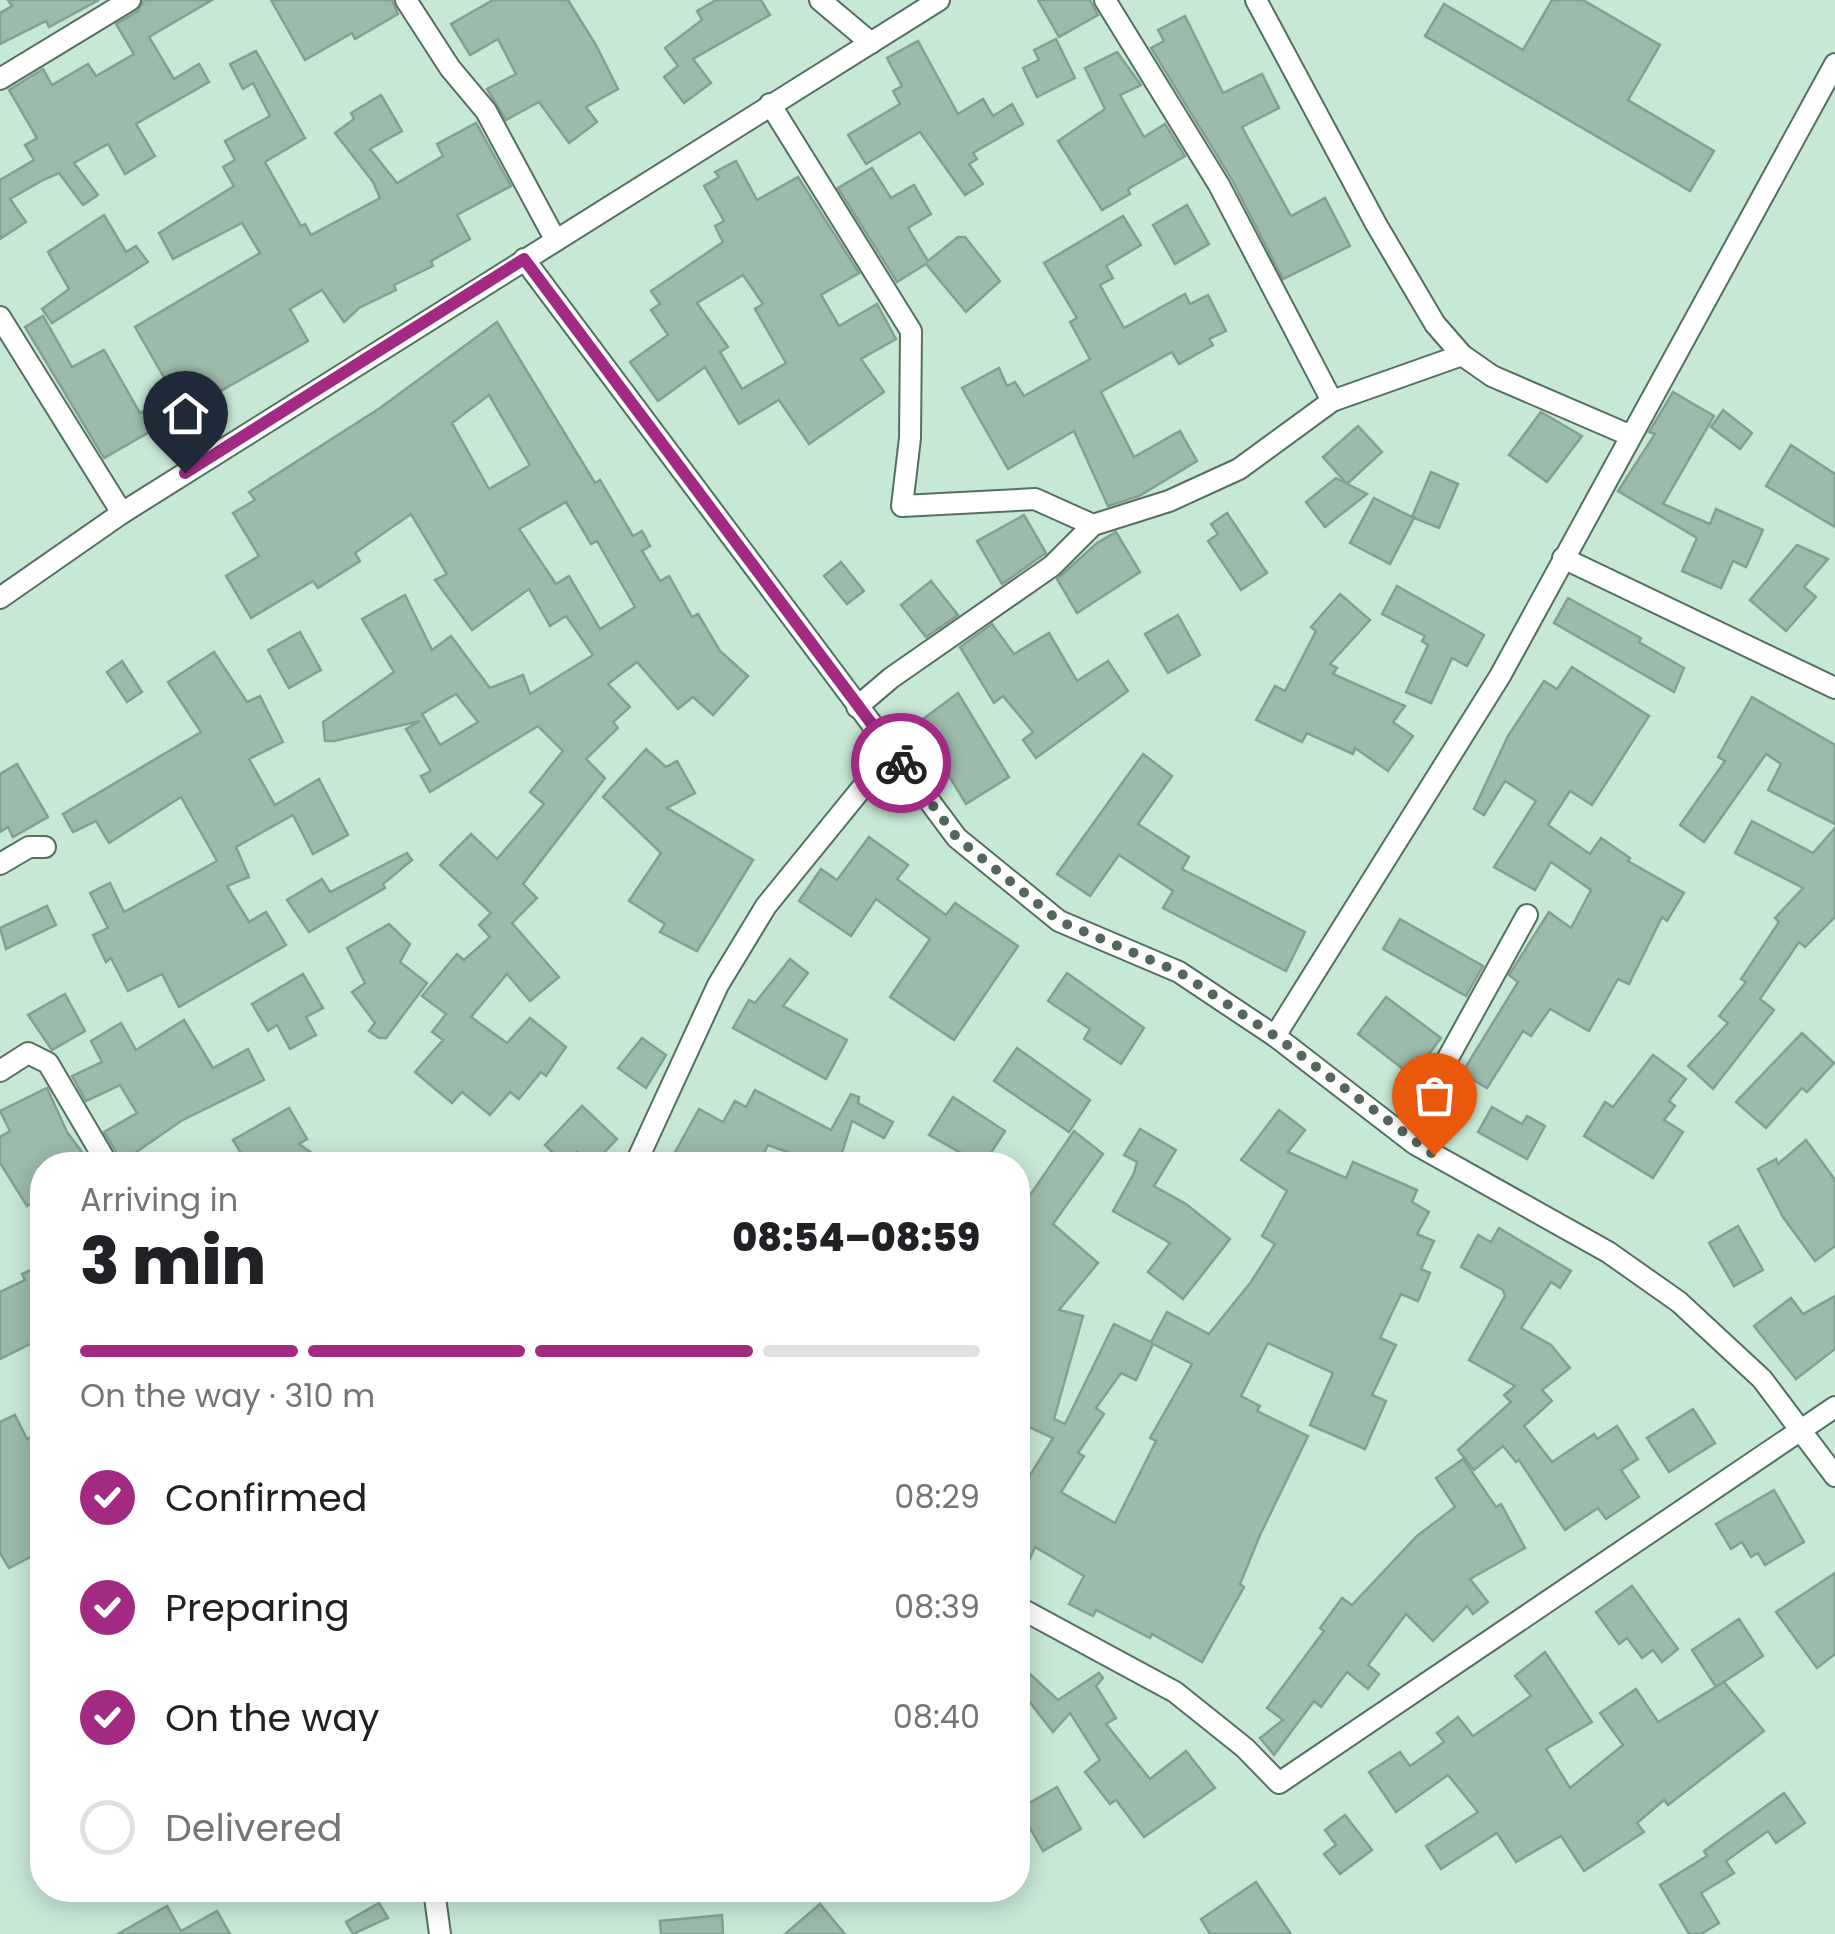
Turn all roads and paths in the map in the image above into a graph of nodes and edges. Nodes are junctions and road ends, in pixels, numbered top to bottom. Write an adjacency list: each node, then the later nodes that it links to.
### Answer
1 (130, 0): 9 (street)
2 (406, 0): 11 (street)
3 (820, 0): 7 (street)
4 (940, 0): 7 (street)
5 (1105, 0): 15 (street)
6 (1256, 0): 14 (street)
7 (871, 43): 10 (street)
8 (1835, 64): 16 (street)
9 (0, 79)
10 (770, 104): 11 (street); 18 (street)
11 (555, 240): 12 (street)
12 (524, 259): 17 (street); 22 (street)
13 (0, 318): 17 (street)
14 (1462, 355): 15 (street); 16 (street)
15 (1332, 401): 18 (street)
16 (1629, 435): 19 (street)
17 (122, 513): 20 (street)
18 (1093, 525): 22 (street)
19 (1563, 558): 21 (street); 27 (street)
20 (0, 598)
21 (1835, 688)
22 (857, 706): 23 (street)
23 (892, 751): 27 (street); 31 (street)
24 (45, 847): 25 (street)
25 (0, 864)
26 (1527, 915): 29 (street)
27 (1275, 1036): 29 (street)
28 (0, 1072): 30 (street)
29 (1406, 1134): 33 (street)
30 (100, 1152)
31 (641, 1152)
32 (1835, 1407): 33 (street)
33 (1804, 1430): 34 (street); 35 (street)
34 (1835, 1476)
35 (1030, 1613)
36 (436, 1902): 37 (street)
37 (440, 1934)

